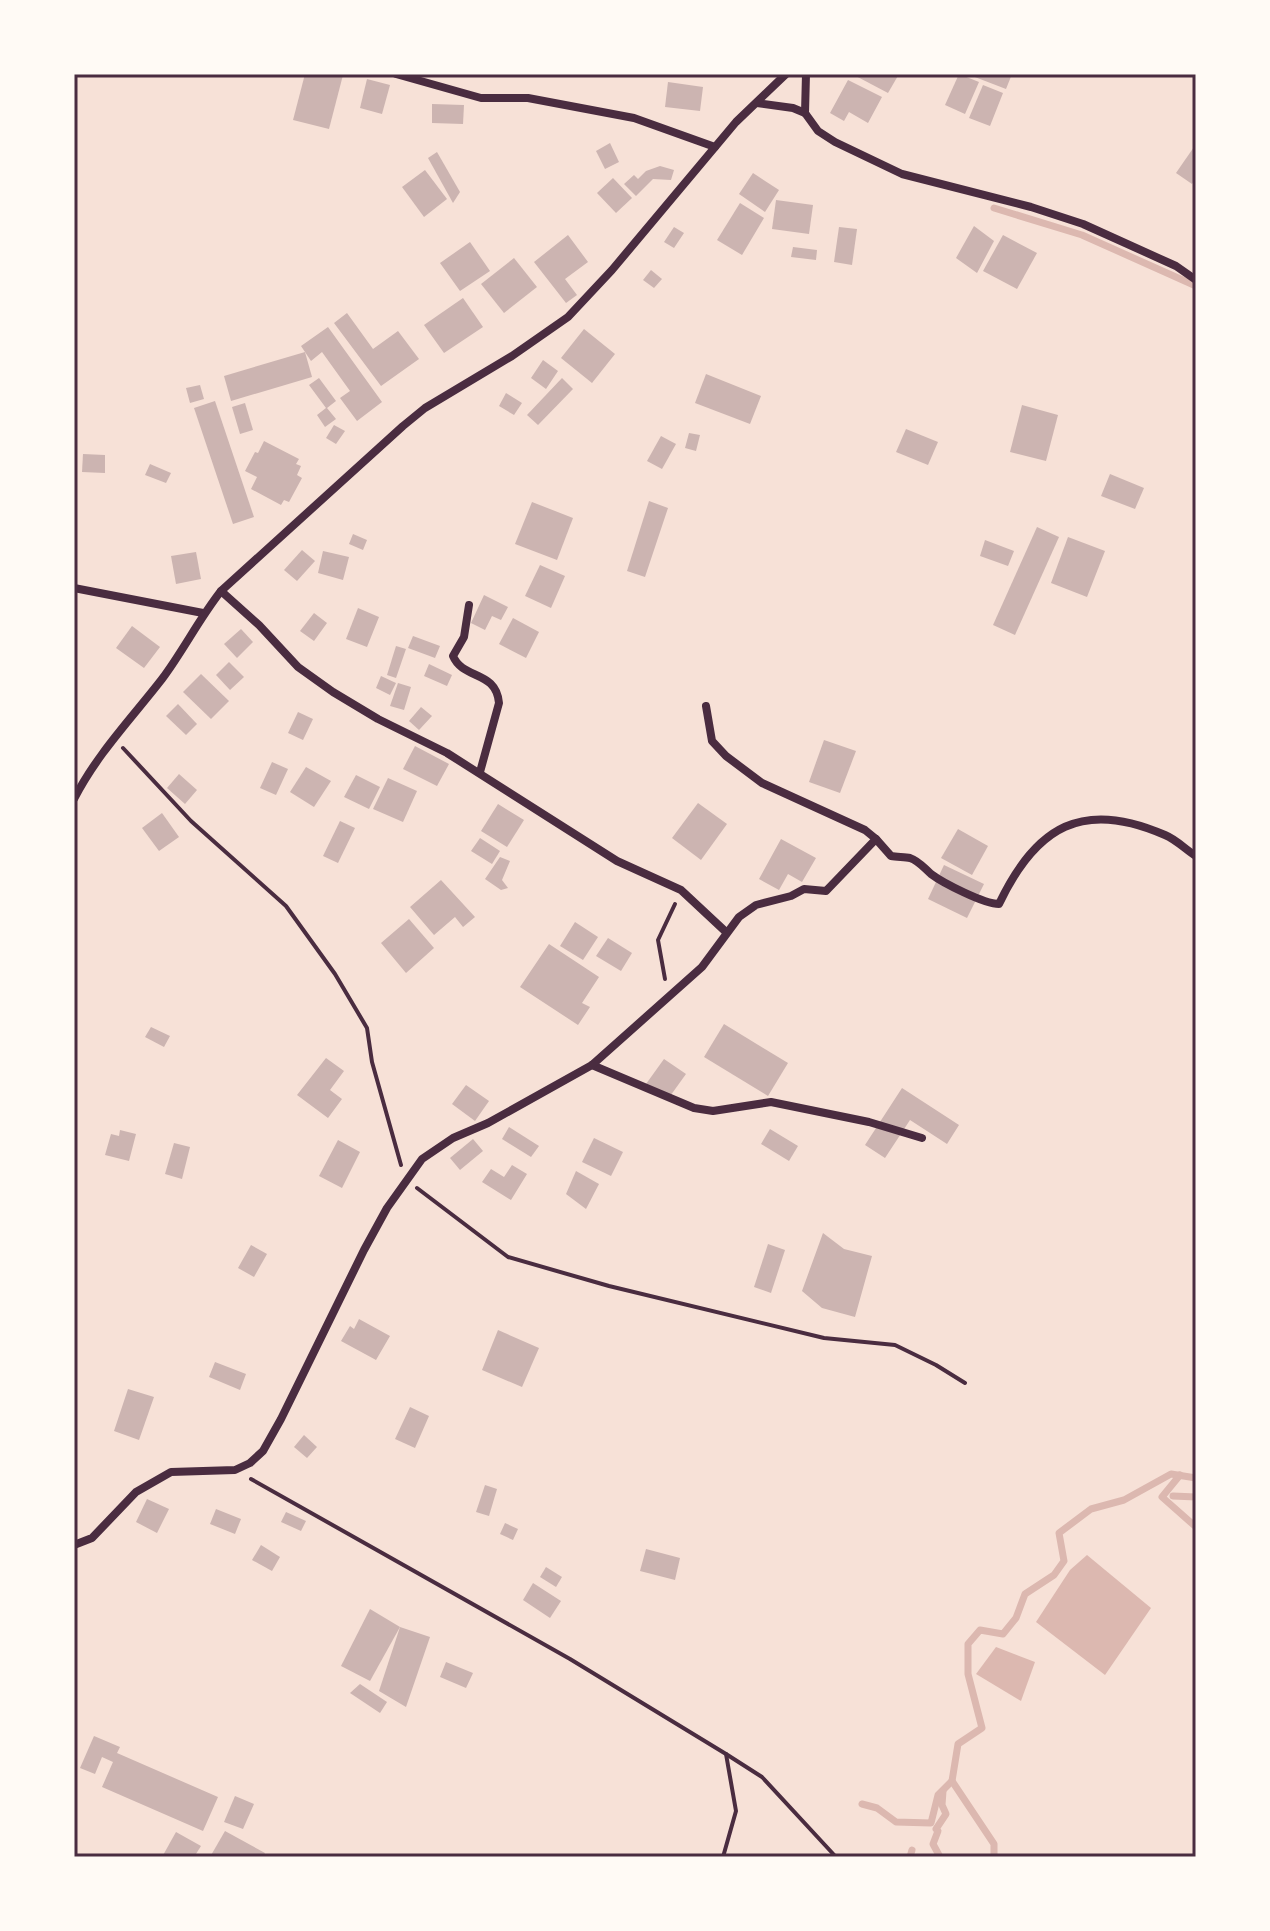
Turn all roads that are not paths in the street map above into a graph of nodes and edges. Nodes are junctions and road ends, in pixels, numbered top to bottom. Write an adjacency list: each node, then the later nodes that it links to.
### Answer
1 (396, 74): 6 (street)
2 (786, 74): 4 (street)
3 (806, 74): 5 (street)
4 (757, 103): 5 (street); 6 (street)
5 (805, 113): 7 (street)
6 (715, 147): 9 (street)
7 (1196, 280)
8 (74, 588): 11 (street)
9 (221, 591): 11 (street); 13 (street)
10 (469, 605): 13 (street)
11 (203, 613): 14 (street)
12 (706, 706): 15 (street)
13 (480, 772): 17 (street)
14 (74, 799)
15 (876, 839): 16 (street); 17 (street)
16 (1196, 856)
17 (726, 932): 18 (street)
18 (592, 1065): 19 (street); 20 (street)
19 (922, 1138)
20 (74, 1545)

